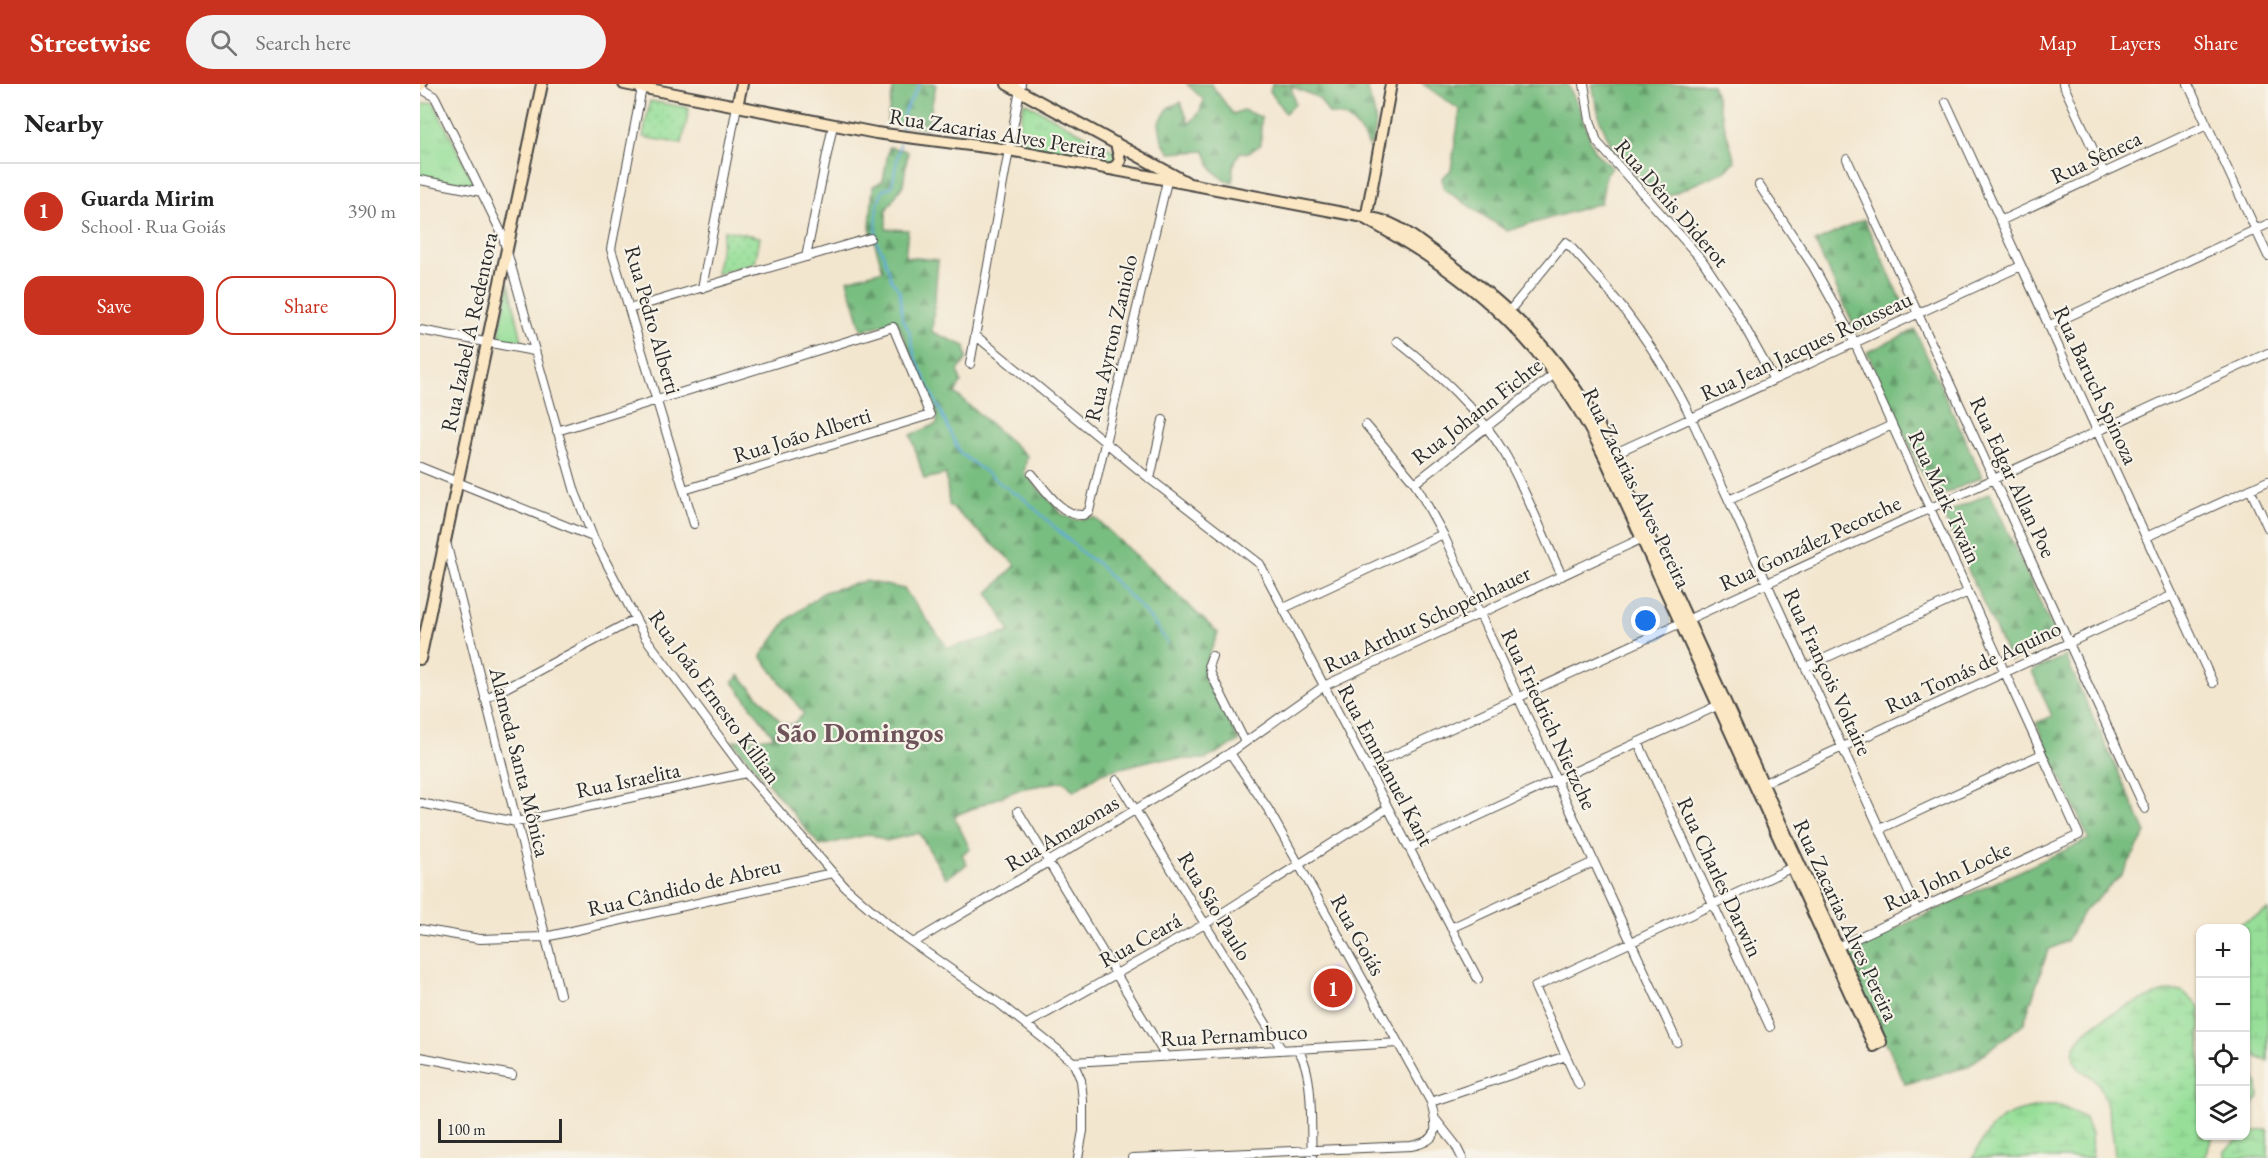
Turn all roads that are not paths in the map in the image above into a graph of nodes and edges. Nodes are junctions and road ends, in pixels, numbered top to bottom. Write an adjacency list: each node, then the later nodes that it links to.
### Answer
1 (542, 84): 32 (main road, Rua Izabel A Redentora)
2 (624, 84): 10 (main road, Rua Zacarias Alves Pereira)
3 (742, 84): 13 (main road)
4 (1007, 84): 11 (main road, Rua Zacarias Alves Pereira)
5 (1390, 84): 27 (main road)
6 (1584, 84): 50 (street, Rua Dênis Diderot)
7 (2063, 84): 21 (street)
8 (2188, 84): 15 (street)
9 (420, 86): 26 (street, Rua João Ernesto Killian)
10 (642, 88): 13 (main road, Rua Zacarias Alves Pereira); 37 (street, Rua Pedro Alberti)
11 (1020, 88): 16 (main road, Rua Zacarias Alves Pereira); 17 (street)
12 (1946, 102): 28 (street, Rua Baruch Spinoza)
13 (738, 106): 14 (main road, Rua Zacarias Alves Pereira); 36 (street)
14 (833, 125): 17 (main road, Rua Zacarias Alves Pereira); 34 (street)
15 (2207, 125): 21 (street, Rua Sêneca); 30 (street)
16 (1116, 143): 18 (main road, Rua Zacarias Alves Pereira); 20 (main road)
17 (1009, 150): 20 (main road, Rua Zacarias Alves Pereira); 42 (street)
18 (1135, 154): 22 (main road); 23 (main road, Rua Zacarias Alves Pereira)
19 (1847, 159): 39 (street, Rua Edgar Allan Poe)
20 (1104, 169): 22 (main road, Rua Zacarias Alves Pereira)
21 (2104, 173): 28 (street, Rua Sêneca)
22 (1127, 174): 23 (main road, Rua Zacarias Alves Pereira)
23 (1168, 177): 27 (main road, Rua Zacarias Alves Pereira); 59 (street, Rua Ayrton Zaniolo)
24 (420, 180): 26 (street)
25 (1759, 185): 45 (street, Rua Mark Twain)
26 (482, 192): 32 (street, Rua João Ernesto Killian)
27 (1366, 219): 38 (main road, Rua Zacarias Alves Pereira)
28 (2000, 221): 35 (street, Rua Baruch Spinoza)
29 (2268, 224): 30 (street)
30 (2256, 230): 33 (street); 40 (street)
31 (870, 238): 34 (street)
32 (507, 246): 44 (main road, Rua Izabel A Redentora); 46 (street, Rua João Ernesto Killian)
33 (2268, 256)
34 (806, 257): 36 (street)
35 (2021, 267): 39 (street, Rua Jean Jacques Rousseau); 40 (street, Rua Baruch Spinoza)
36 (702, 288): 37 (street)
37 (629, 309): 51 (street, Rua Pedro Alberti)
38 (1508, 313): 49 (main road, Rua Zacarias Alves Pereira); 52 (street, Rua François Voltaire)
39 (1918, 314): 45 (street, Rua Jean Jacques Rousseau); 64 (street, Rua Edgar Allan Poe)
40 (2048, 326): 58 (street, Rua Baruch Spinoza)
41 (420, 330): 44 (street)
42 (975, 335): 48 (street); 59 (street)
43 (1397, 341): 56 (street)
44 (487, 342): 46 (street); 66 (main road, Rua Izabel A Redentora)
45 (1855, 343): 50 (street, Rua Jean Jacques Rousseau); 55 (street, Rua Mark Twain)
46 (534, 351): 57 (street, Rua João Ernesto Killian)
47 (2268, 353): 58 (street, Rua González Pecotche)
48 (970, 364)
49 (1558, 370): 56 (street, Rua Johann Fichte); 60 (main road, Rua Zacarias Alves Pereira)
50 (1774, 380): 52 (street, Rua Jean Jacques Rousseau)
51 (657, 400): 57 (street); 69 (street, Rua Pedro Alberti); 69 (street, Rua João Alberti)
52 (1692, 418): 60 (street, Rua Jean Jacques Rousseau); 70 (street, Rua François Voltaire)
53 (1163, 420): 63 (street)
54 (1366, 425): 67 (street, Rua Friedrich Nietzche)
55 (1892, 425): 70 (street); 71 (street, Rua Mark Twain)
56 (1486, 427): 67 (street, Rua Johann Fichte); 79 (street)
57 (557, 431): 75 (street, Rua João Ernesto Killian)
58 (2097, 431): 64 (street, Rua González Pecotche); 77 (street, Rua Baruch Spinoza)
59 (1105, 442): 62 (street, Rua Ayrton Zaniolo); 63 (street)
60 (1609, 456): 76 (main road, Rua Zacarias Alves Pereira)
61 (420, 467): 66 (street)
62 (1032, 474)
63 (1150, 479): 83 (street, Rua Emmanuel Kant)
64 (1994, 479): 71 (street, Rua González Pecotche); 88 (street, Rua Edgar Allan Poe)
65 (2268, 481): 68 (street)
66 (457, 482): 75 (street); 78 (main road, Rua Izabel A Redentora)
67 (1415, 483): 74 (street, Rua Friedrich Nietzche)
68 (2250, 489): 73 (street); 77 (street)
69 (684, 490): 72 (street, Rua Pedro Alberti)
70 (1729, 500): 80 (street, Rua François Voltaire)
71 (1930, 508): 80 (street, Rua González Pecotche); 81 (street, Rua Mark Twain)
72 (694, 524)
73 (2268, 528)
74 (1443, 534): 83 (street); 84 (street, Rua Friedrich Nietzche)
75 (593, 537): 85 (street, Rua João Ernesto Killian)
76 (1646, 537): 79 (street, Rua Arthur Schopenhauer); 86 (main road, Rua Zacarias Alves Pereira)
77 (2145, 537): 82 (street, Rua Baruch Spinoza)
78 (445, 539): 87 (main road, Rua Izabel A Redentora); 96 (street, Alameda Santa Mônica)
79 (1562, 576): 84 (street, Rua Arthur Schopenhauer)
80 (1767, 583): 86 (street, Rua González Pecotche); 91 (street, Rua François Voltaire)
81 (1968, 592): 91 (street); 92 (street, Rua Mark Twain)
82 (2173, 596): 88 (street, Rua Tomás de Aquino); 93 (street, Rua Baruch Spinoza)
83 (1284, 608): 94 (street, Rua Emmanuel Kant)
84 (1480, 614): 94 (street, Rua Arthur Schopenhauer); 95 (street, Rua Friedrich Nietzche)
85 (635, 619): 96 (street); 104 (street, Rua João Ernesto Killian)
86 (1684, 621): 95 (street, Rua González Pecotche); 97 (main road, Rua Zacarias Alves Pereira)
87 (422, 640): 90 (main road, Rua Izabel A Redentora)
88 (2069, 643): 92 (street, Rua Tomás de Aquino); 110 (street, Rua Edgar Allan Poe)
89 (1212, 656): 98 (street)
90 (420, 659)
91 (1806, 667): 100 (street, Rua François Voltaire)
92 (2005, 672): 100 (street, Rua Tomás de Aquino); 102 (street, Rua Mark Twain)
93 (2213, 683)
94 (1324, 686): 98 (street, Rua Arthur Schopenhauer); 103 (street, Rua Emmanuel Kant)
95 (1518, 697): 103 (street, Rua González Pecotche); 106 (street, Rua Friedrich Nietzche)
96 (485, 699): 113 (street, Alameda Santa Mônica)
97 (1722, 703): 99 (street); 107 (main road, Rua Zacarias Alves Pereira)
98 (1245, 742): 101 (street, Rua Arthur Schopenhauer)
99 (1638, 742): 106 (street); 122 (street, Rua Charles Darwin)
100 (1842, 747): 107 (street, Rua Tomás de Aquino); 114 (street, Rua François Voltaire)
101 (1230, 753): 111 (street, Rua Amazonas); 119 (street, Rua Goiás)
102 (2042, 754): 114 (street); 115 (street, Rua Mark Twain)
103 (1367, 767): 109 (street, Rua Emmanuel Kant)
104 (746, 773): 113 (street, Rua Israelita); 121 (street, Rua João Ernesto Killian)
105 (1117, 780): 111 (street, Rua São Paulo)
106 (1557, 780): 116 (street); 118 (street, Rua Friedrich Nietzche)
107 (1759, 785): 120 (main road, Rua Zacarias Alves Pereira)
108 (420, 804): 113 (street)
109 (1388, 808): 116 (street, Rua Emmanuel Kant); 119 (street, Rua Ceará)
110 (2145, 809)
111 (1135, 810): 117 (street, Rua Amazonas); 124 (street, Rua São Paulo)
112 (1018, 811): 117 (street)
113 (516, 822): 127 (street, Alameda Santa Mônica)
114 (1880, 829): 123 (street, Rua François Voltaire)
115 (2079, 835): 123 (street, Rua John Locke)
116 (1409, 848): 125 (street, Rua Emmanuel Kant)
117 (1048, 862): 129 (street, Rua Amazonas); 131 (street)
118 (1594, 862): 125 (street); 128 (street, Rua Friedrich Nietzche)
119 (1299, 865): 124 (street, Rua Ceará); 137 (street, Rua Goiás)
120 (1796, 866): 122 (street); 130 (main road, Rua Zacarias Alves Pereira)
121 (832, 873): 127 (street, Rua Cândido de Abreu); 129 (street, Rua João Ernesto Killian)
122 (1713, 904): 128 (street); 135 (street, Rua Charles Darwin)
123 (1917, 910): 130 (street, Rua John Locke)
124 (1205, 924): 131 (street, Rua Ceará); 139 (street, Rua São Paulo)
125 (1451, 928): 132 (street, Rua Emmanuel Kant)
126 (420, 929): 127 (street, Rua Cândido de Abreu)
127 (545, 937): 133 (street, Alameda Santa Mônica)
128 (1631, 942): 136 (street, Rua Friedrich Nietzche); 140 (street)
129 (913, 943): 134 (street, Rua João Ernesto Killian)
130 (1834, 949): 130 (main road, Rua Zacarias Alves Pereira)
131 (1116, 974): 134 (street, Rua Ceará); 142 (street)
132 (1478, 979)
133 (560, 994)
134 (1027, 1024): 143 (street, Rua João Ernesto Killian)
135 (1770, 1028)
136 (1677, 1042)
137 (1398, 1043): 138 (street, Rua Pernambuco); 146 (street, Rua Goiás)
138 (1297, 1049): 139 (street, Rua Pernambuco); 148 (street)
139 (1282, 1050): 142 (street, Rua Pernambuco)
140 (1566, 1056): 145 (street); 146 (street)
141 (420, 1057): 144 (street)
142 (1166, 1057): 143 (street, Rua Pernambuco)
143 (1073, 1062): 149 (street)
144 (512, 1076)
145 (1579, 1085)
146 (1431, 1102): 147 (street, Rua Goiás)
147 (1435, 1119): 148 (street, Rua Goiás); 151 (street)
148 (1311, 1154): 150 (street)
149 (1078, 1158)
150 (1132, 1158)
151 (1462, 1158)

